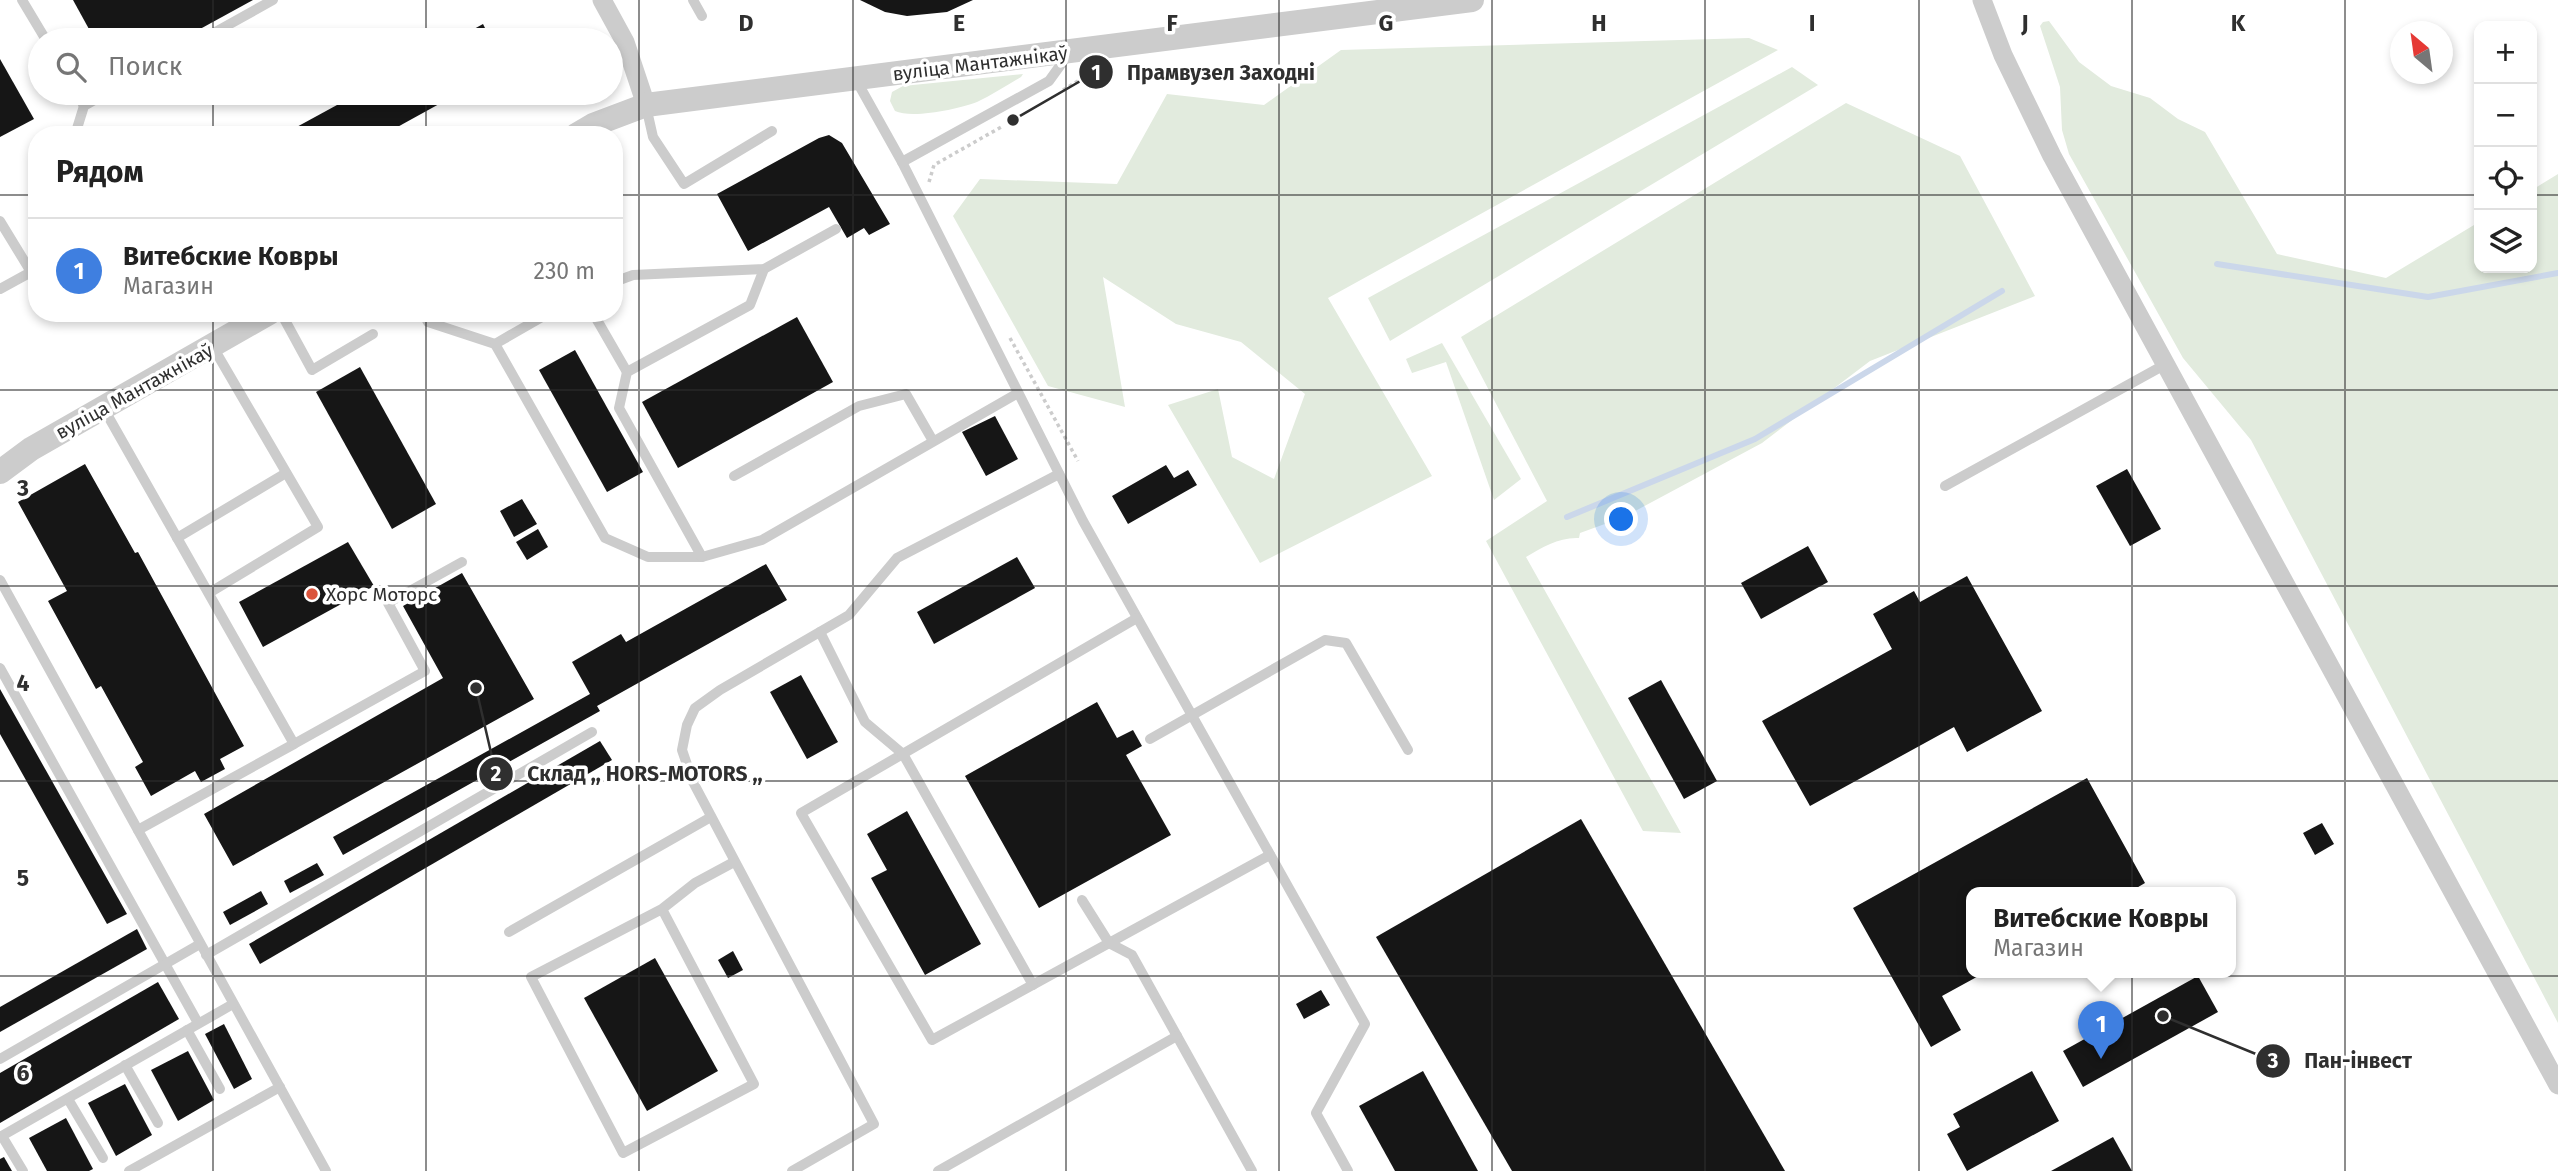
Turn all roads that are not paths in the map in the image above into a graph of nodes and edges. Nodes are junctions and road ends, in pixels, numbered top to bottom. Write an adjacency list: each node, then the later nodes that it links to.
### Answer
1 (22, 0): 8 (lane)
2 (272, 0): 9 (lane)
3 (602, 0): 10 (street)
4 (693, 0): 7 (lane)
5 (1472, 0): 12 (street, вуліца Мантажнікаў)
6 (1982, 0): 35 (street)
7 (702, 16)
8 (39, 28)
9 (222, 28)
10 (617, 28)
11 (623, 38): 15 (street)
12 (1070, 52): 13 (street, вуліца Мантажнікаў); 19 (lane)
13 (855, 78): 15 (street, вуліца Мантажнікаў); 19 (lane)
14 (84, 106): 16 (lane)
15 (646, 106): 17 (street, вуліца Мантажнікаў); 18 (lane)
16 (78, 126)
17 (591, 126)
18 (772, 131)
19 (902, 162): 37 (lane)
20 (0, 221): 22 (lane)
21 (836, 229): 23 (lane)
22 (28, 269)
23 (764, 269): 25 (lane); 36 (lane)
24 (28, 273): 26 (lane)
25 (623, 279)
26 (0, 289)
27 (255, 322): 34 (street, вуліца Мантажнікаў)
28 (286, 322): 32 (lane)
29 (428, 322): 33 (lane)
30 (533, 322): 33 (lane)
31 (598, 322): 36 (lane)
32 (373, 334)
33 (495, 344): 46 (lane)
34 (213, 347): 38 (street, вуліца Мантажнікаў); 41 (lane)
35 (2167, 364): 44 (lane); 77 (street)
36 (627, 372): 46 (lane)
37 (1018, 393): 39 (lane); 42 (lane)
38 (104, 408): 40 (street, вуліца Мантажнікаў); 45 (lane)
39 (933, 441): 43 (lane); 46 (lane)
40 (0, 472)
41 (286, 473): 45 (lane); 49 (lane)
42 (1059, 474): 50 (lane); 51 (lane)
43 (734, 476)
44 (1945, 486)
45 (177, 538): 49 (lane)
46 (702, 557)
47 (462, 562): 56 (lane)
48 (0, 580): 60 (lane)
49 (209, 593): 56 (lane)
50 (1137, 618): 53 (lane); 58 (lane)
51 (820, 632): 58 (lane); 59 (lane)
52 (0, 668): 69 (lane)
53 (1191, 714): 55 (lane); 57 (lane); 61 (lane)
54 (592, 732): 68 (lane)
55 (1150, 739)
56 (294, 744): 60 (lane)
57 (1408, 750)
58 (903, 754): 70 (lane); 70 (lane)
59 (710, 817): 62 (lane); 65 (lane)
60 (138, 830): 67 (lane)
61 (1270, 855): 66 (lane); 90 (lane)
62 (734, 862): 64 (lane); 87 (lane)
63 (1082, 900): 66 (lane)
64 (662, 908): 64 (lane)
65 (509, 932)
66 (1109, 943): 70 (lane); 74 (lane)
67 (200, 944): 68 (lane); 69 (lane)
68 (206, 955): 71 (lane)
69 (166, 963): 72 (lane); 75 (lane)
70 (1033, 985)
71 (233, 1004): 72 (lane); 78 (lane)
72 (198, 1023): 73 (lane)
73 (187, 1030): 76 (lane); 79 (lane)
74 (1177, 1036): 88 (lane); 89 (lane)
75 (0, 1059)
76 (125, 1065): 80 (lane); 81 (lane)
77 (2558, 1085)
78 (280, 1087): 85 (lane); 86 (lane)
79 (219, 1089)
80 (68, 1099): 82 (lane); 83 (lane)
81 (158, 1123)
82 (1, 1137): 84 (lane)
83 (103, 1158)
84 (23, 1171)
85 (129, 1171)
86 (326, 1171)
87 (792, 1171)
88 (938, 1171)
89 (1252, 1171)
90 (1348, 1171)

